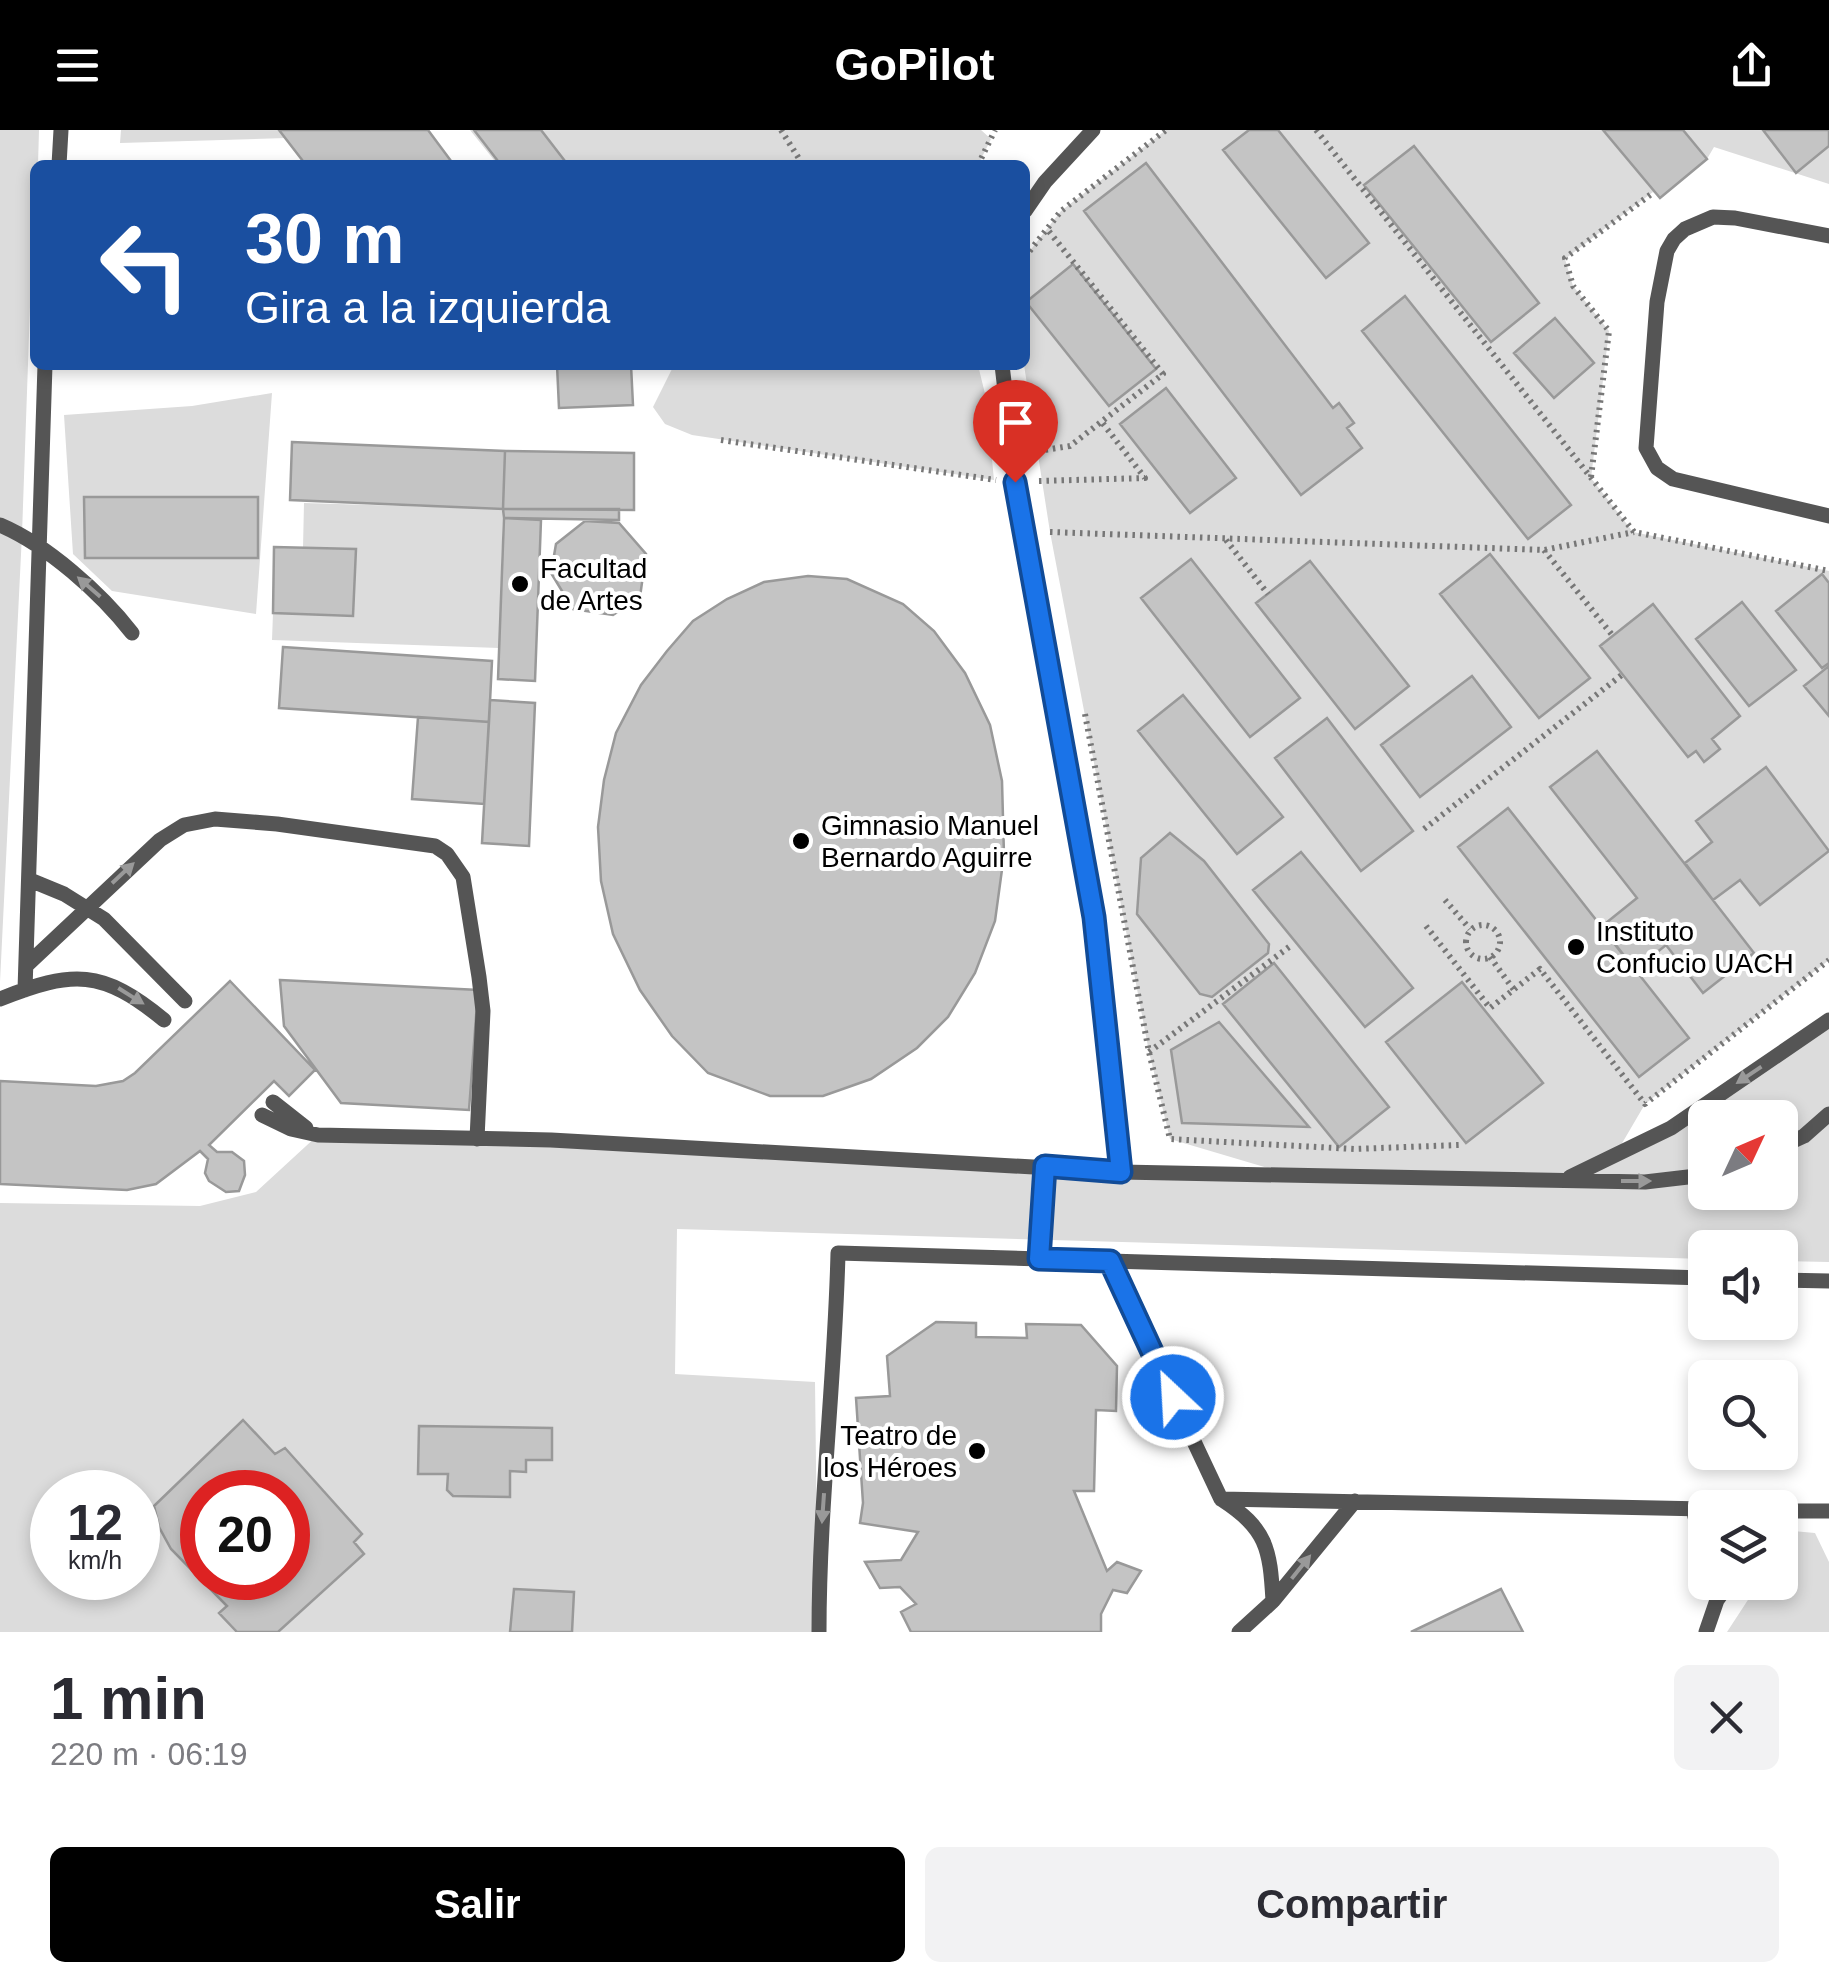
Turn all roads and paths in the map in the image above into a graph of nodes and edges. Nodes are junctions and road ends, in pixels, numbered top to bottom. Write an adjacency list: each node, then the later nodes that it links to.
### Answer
1 (61, 130): 7 (lane)
2 (782, 130): 8 (path)
3 (996, 130): 9 (path)
4 (1094, 130): 11 (lane)
5 (1166, 130): 12 (path)
6 (1316, 130): 21 (path)
7 (59, 160)
8 (800, 160)
9 (981, 160)
10 (1654, 192): 21 (path)
11 (1030, 204)
12 (1047, 229): 14 (path); 17 (path)
13 (1829, 236): 26 (lane)
14 (1030, 251)
15 (45, 370): 30 (lane)
16 (1003, 370): 23 (lane)
17 (1101, 421): 20 (path); 22 (path)
18 (1035, 434): 20 (path)
19 (720, 440): 23 (path)
20 (1038, 451): 22 (path)
21 (1591, 478): 28 (path)
22 (1042, 481): 23 (path); 24 (path)
23 (1015, 482): 63 (lane)
24 (1044, 498)
25 (1047, 515): 29 (path)
26 (1829, 516)
27 (0, 526): 30 (lane)
28 (1634, 532): 31 (path); 32 (path)
29 (1225, 538): 31 (path); 33 (path)
30 (38, 549): 34 (lane, one-way to 30); 39 (lane)
31 (1544, 550): 35 (path)
32 (1829, 571)
33 (1268, 594)
34 (132, 633)
35 (1612, 636)
36 (1623, 674): 38 (path)
37 (1083, 706): 54 (path)
38 (1424, 829)
39 (30, 880): 41 (lane); 47 (lane)
40 (1446, 900): 43 (path)
41 (87, 907): 47 (lane); 51 (lane); 59 (lane, one-way to 59)
42 (1426, 926): 49 (path)
43 (1470, 929): 45 (path); 45 (path)
44 (1288, 946): 54 (path)
45 (1490, 957): 49 (path)
46 (1829, 960): 49 (path)
47 (28, 964): 48 (lane)
48 (25, 990): 50 (lane); 52 (lane, one-way to 52)
49 (1514, 990)
50 (0, 1000)
51 (185, 1001)
52 (164, 1020)
53 (1829, 1020): 65 (lane, one-way to 65)
54 (1149, 1052): 61 (path)
55 (273, 1102): 58 (lane)
56 (1829, 1114): 60 (lane)
57 (262, 1115): 58 (lane)
58 (318, 1135): 59 (lane)
59 (478, 1138): 62 (lane)
60 (1798, 1139)
61 (1459, 1146)
62 (1045, 1166): 63 (lane); 66 (lane)
63 (1121, 1172): 65 (lane)
64 (1688, 1177): 65 (lane, one-way to 64)
65 (1567, 1179)
66 (1039, 1259): 67 (lane); 78 (lane, one-way to 78)
67 (1110, 1261): 68 (lane); 71 (lane)
68 (1688, 1278)
69 (1798, 1280): 70 (lane)
70 (1829, 1281)
71 (1221, 1498): 72 (lane); 77 (lane)
72 (1355, 1501): 73 (lane); 77 (lane, one-way to 72)
73 (1688, 1509)
74 (1829, 1512): 75 (lane)
75 (1798, 1513)
76 (1716, 1600): 80 (lane)
77 (1273, 1601): 79 (lane)
78 (819, 1632)
79 (1239, 1632)
80 (1706, 1632)

